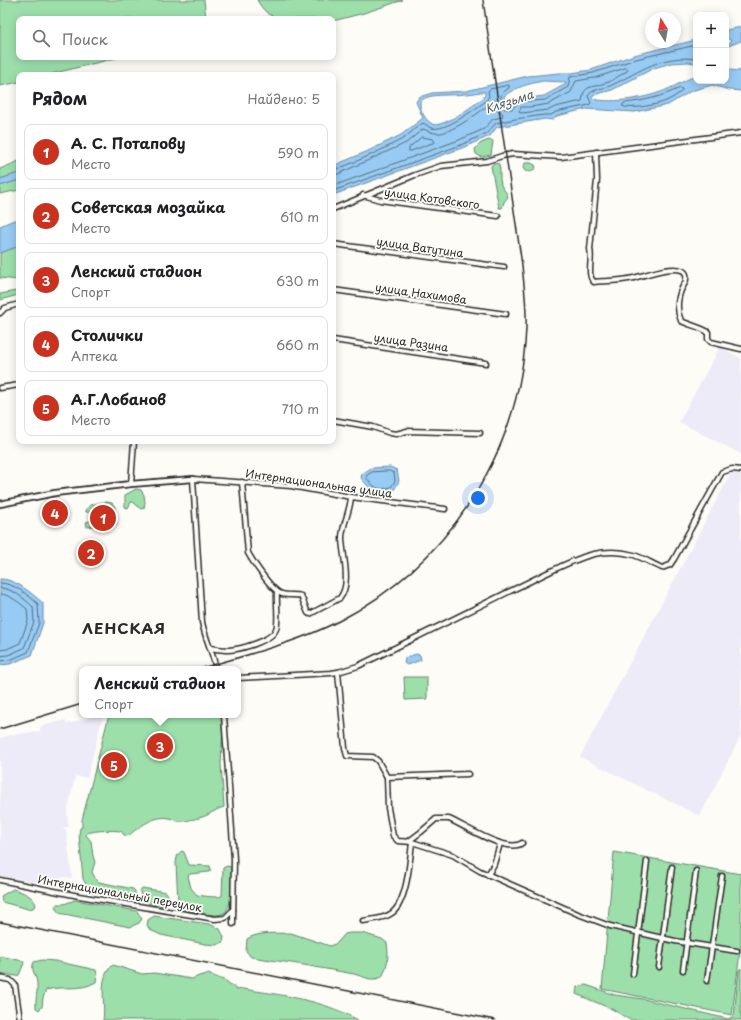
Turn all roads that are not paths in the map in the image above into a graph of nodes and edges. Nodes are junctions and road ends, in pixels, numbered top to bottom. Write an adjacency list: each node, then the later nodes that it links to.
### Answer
1 (741, 134): 2 (street)
2 (596, 152): 3 (street); 13 (street)
3 (363, 195): 4 (street); 5 (street, улица Котовского)
4 (336, 208)
5 (498, 216)
6 (336, 244): 7 (street, улица Ватутина)
7 (504, 267)
8 (336, 290): 11 (street, улица Нахимова)
9 (16, 305): 10 (street)
10 (0, 313)
11 (506, 314)
12 (336, 340): 14 (street, улица Разина)
13 (741, 349)
14 (486, 363)
15 (16, 385): 16 (street)
16 (0, 388)
17 (336, 421): 18 (street)
18 (480, 433)
19 (134, 444): 23 (street)
20 (741, 470): 30 (street)
21 (193, 479): 22 (street, Интернациональная улица); 23 (street, Интернациональная улица); 28 (street)
22 (242, 482): 24 (street, Интернациональная улица); 27 (street)
23 (131, 484): 25 (street, Интернациональная улица)
24 (351, 497): 26 (street, Интернациональная улица); 27 (street)
25 (0, 504)
26 (445, 509)
27 (277, 592): 28 (street)
28 (210, 648): 29 (street)
29 (215, 666)
30 (338, 672): 31 (street); 34 (street)
31 (241, 678)
32 (224, 718): 44 (street)
33 (468, 774): 34 (street)
34 (387, 777): 35 (street)
35 (410, 842): 37 (street); 41 (street); 45 (street)
36 (522, 843): 37 (street)
37 (500, 844): 41 (street)
38 (646, 861): 47 (street)
39 (672, 867): 48 (street)
40 (696, 871): 49 (street)
41 (488, 875): 47 (street)
42 (722, 876): 50 (street)
43 (0, 880): 44 (street, Интернациональный переулок)
44 (233, 910): 46 (street)
45 (363, 921)
46 (233, 924)
47 (639, 932): 48 (street); 54 (street)
48 (662, 938): 49 (street); 52 (street)
49 (686, 943): 50 (street); 53 (street)
50 (712, 947): 51 (street); 56 (street)
51 (736, 951)
52 (659, 967)
53 (683, 970)
54 (633, 974)
55 (0, 978): 57 (street)
56 (707, 981)
57 (20, 1020)

